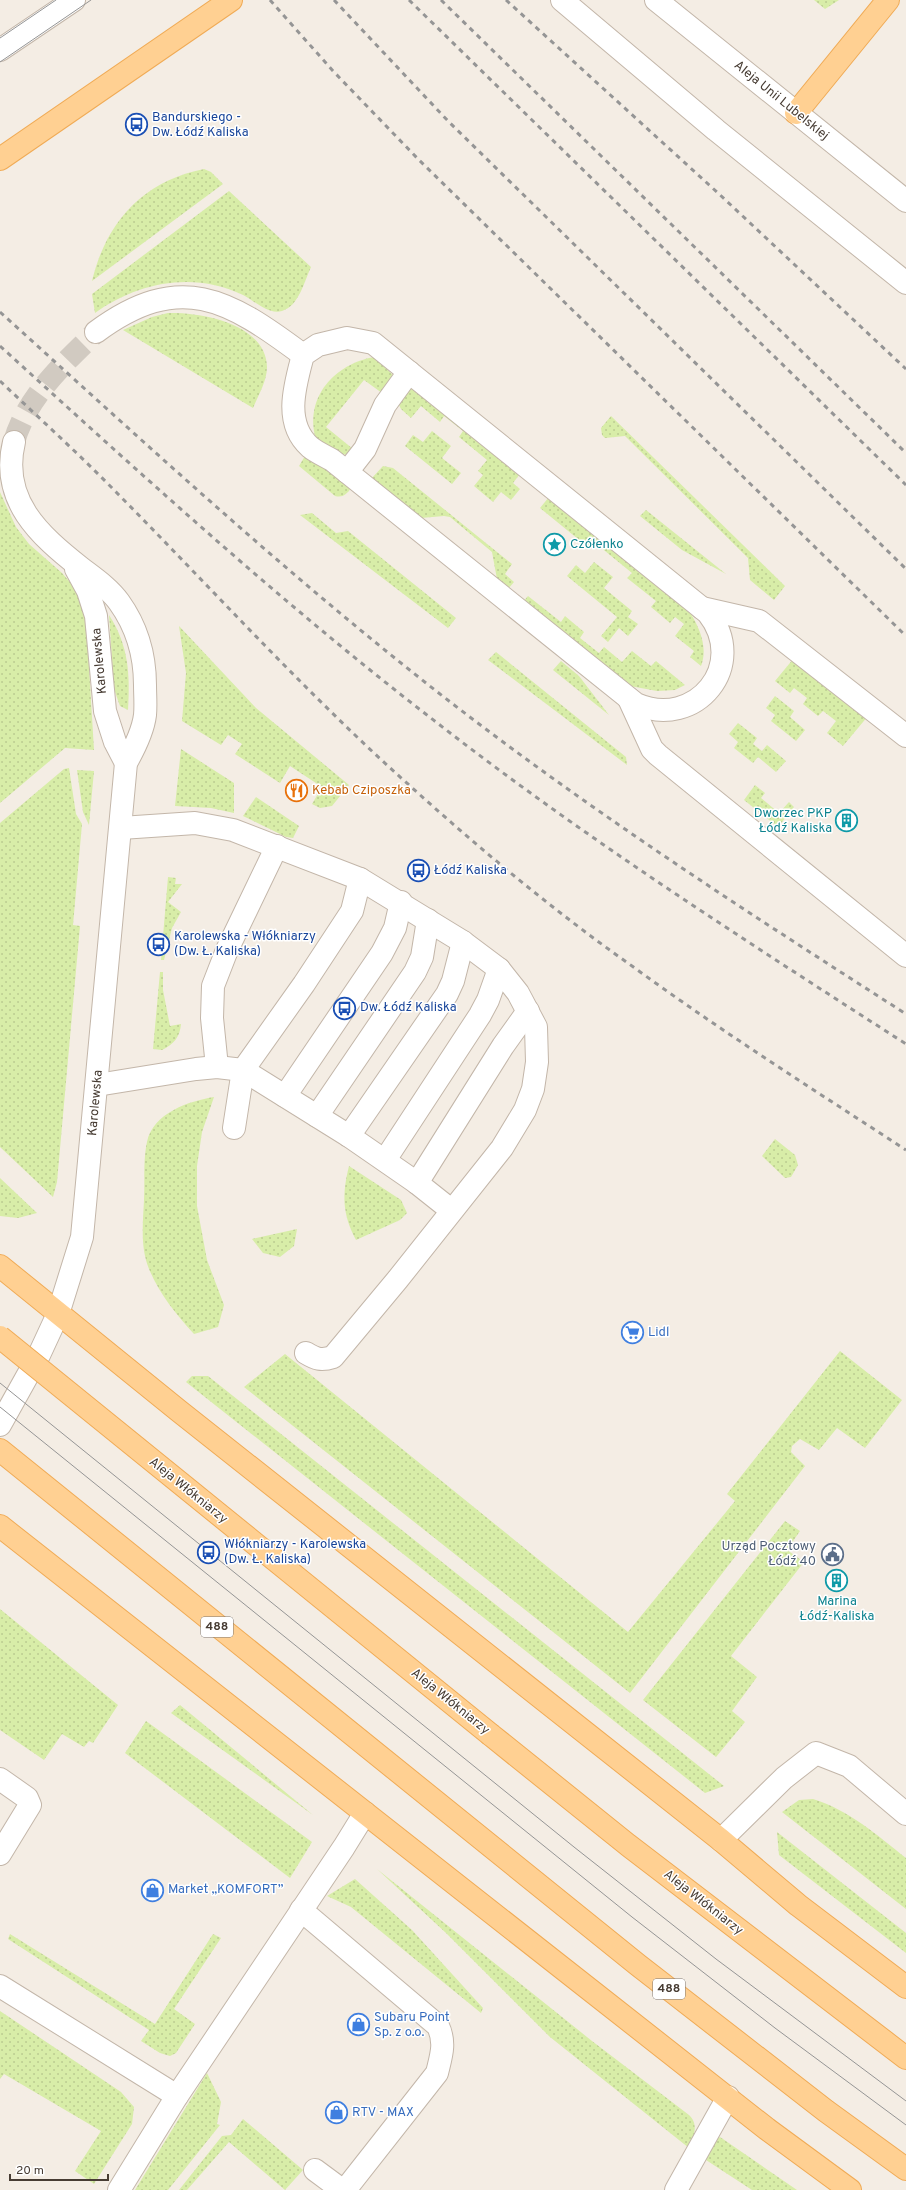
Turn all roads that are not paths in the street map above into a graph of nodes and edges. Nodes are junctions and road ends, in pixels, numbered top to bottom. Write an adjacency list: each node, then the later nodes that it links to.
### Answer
1 (74, 0): 6 (street)
2 (231, 0): 8 (main road)
3 (562, 0): 10 (street)
4 (656, 0): 7 (street, Aleja Unii Lubelskiej)
5 (888, 0): 7 (main road)
6 (0, 50)
7 (796, 113): 9 (street, Aleja Unii Lubelskiej)
8 (0, 159)
9 (903, 199)
10 (906, 283)
11 (96, 332): 12 (street)
12 (303, 355): 13 (street); 15 (street)
13 (409, 372): 15 (street); 17 (street)
14 (14, 442): 16 (street, Karolewska)
15 (347, 472): 18 (street)
16 (72, 561): 20 (street, Karolewska); 20 (street, Karolewska)
17 (702, 608): 18 (street); 19 (street)
18 (629, 699): 27 (street)
19 (906, 736)
20 (126, 763): 21 (street, Karolewska)
21 (121, 828): 22 (street); 32 (street, Karolewska)
22 (276, 846): 23 (street); 30 (street)
23 (360, 879): 24 (street); 31 (street)
24 (401, 902): 25 (street); 33 (street)
25 (428, 920): 26 (street); 34 (street)
26 (463, 942): 28 (street); 36 (street)
27 (906, 956)
28 (499, 969): 29 (street); 37 (street)
29 (528, 1011): 38 (street); 39 (street)
30 (217, 1067): 31 (street); 32 (street)
31 (242, 1070): 33 (street); 35 (street)
32 (97, 1085): 41 (street, Karolewska)
33 (286, 1096): 34 (street)
34 (317, 1116): 36 (street)
35 (234, 1128)
36 (349, 1136): 37 (street)
37 (384, 1160): 38 (street)
38 (417, 1182): 39 (street)
39 (451, 1210): 43 (street)
40 (0, 1266): 41 (main road)
41 (58, 1314): 44 (street, Karolewska); 50 (main road)
42 (0, 1337): 55 (main road, Aleja Włókniarzy, bridge)
43 (306, 1352)
44 (0, 1426)
45 (0, 1450): 58 (main road, 488)
46 (0, 1526): 48 (main road)
47 (0, 1779): 51 (street)
48 (365, 1813): 52 (street); 57 (main road)
49 (906, 1814): 50 (street)
50 (721, 1840): 54 (main road)
51 (0, 1854)
52 (301, 1910): 56 (street); 62 (street)
53 (0, 1986): 56 (street)
54 (906, 1987)
55 (906, 2058)
56 (177, 2096): 60 (street)
57 (728, 2097): 63 (street); 64 (main road)
58 (906, 2169)
59 (315, 2170): 61 (street)
60 (119, 2190)
61 (342, 2190)
62 (345, 2190)
63 (676, 2190)
64 (850, 2190)

